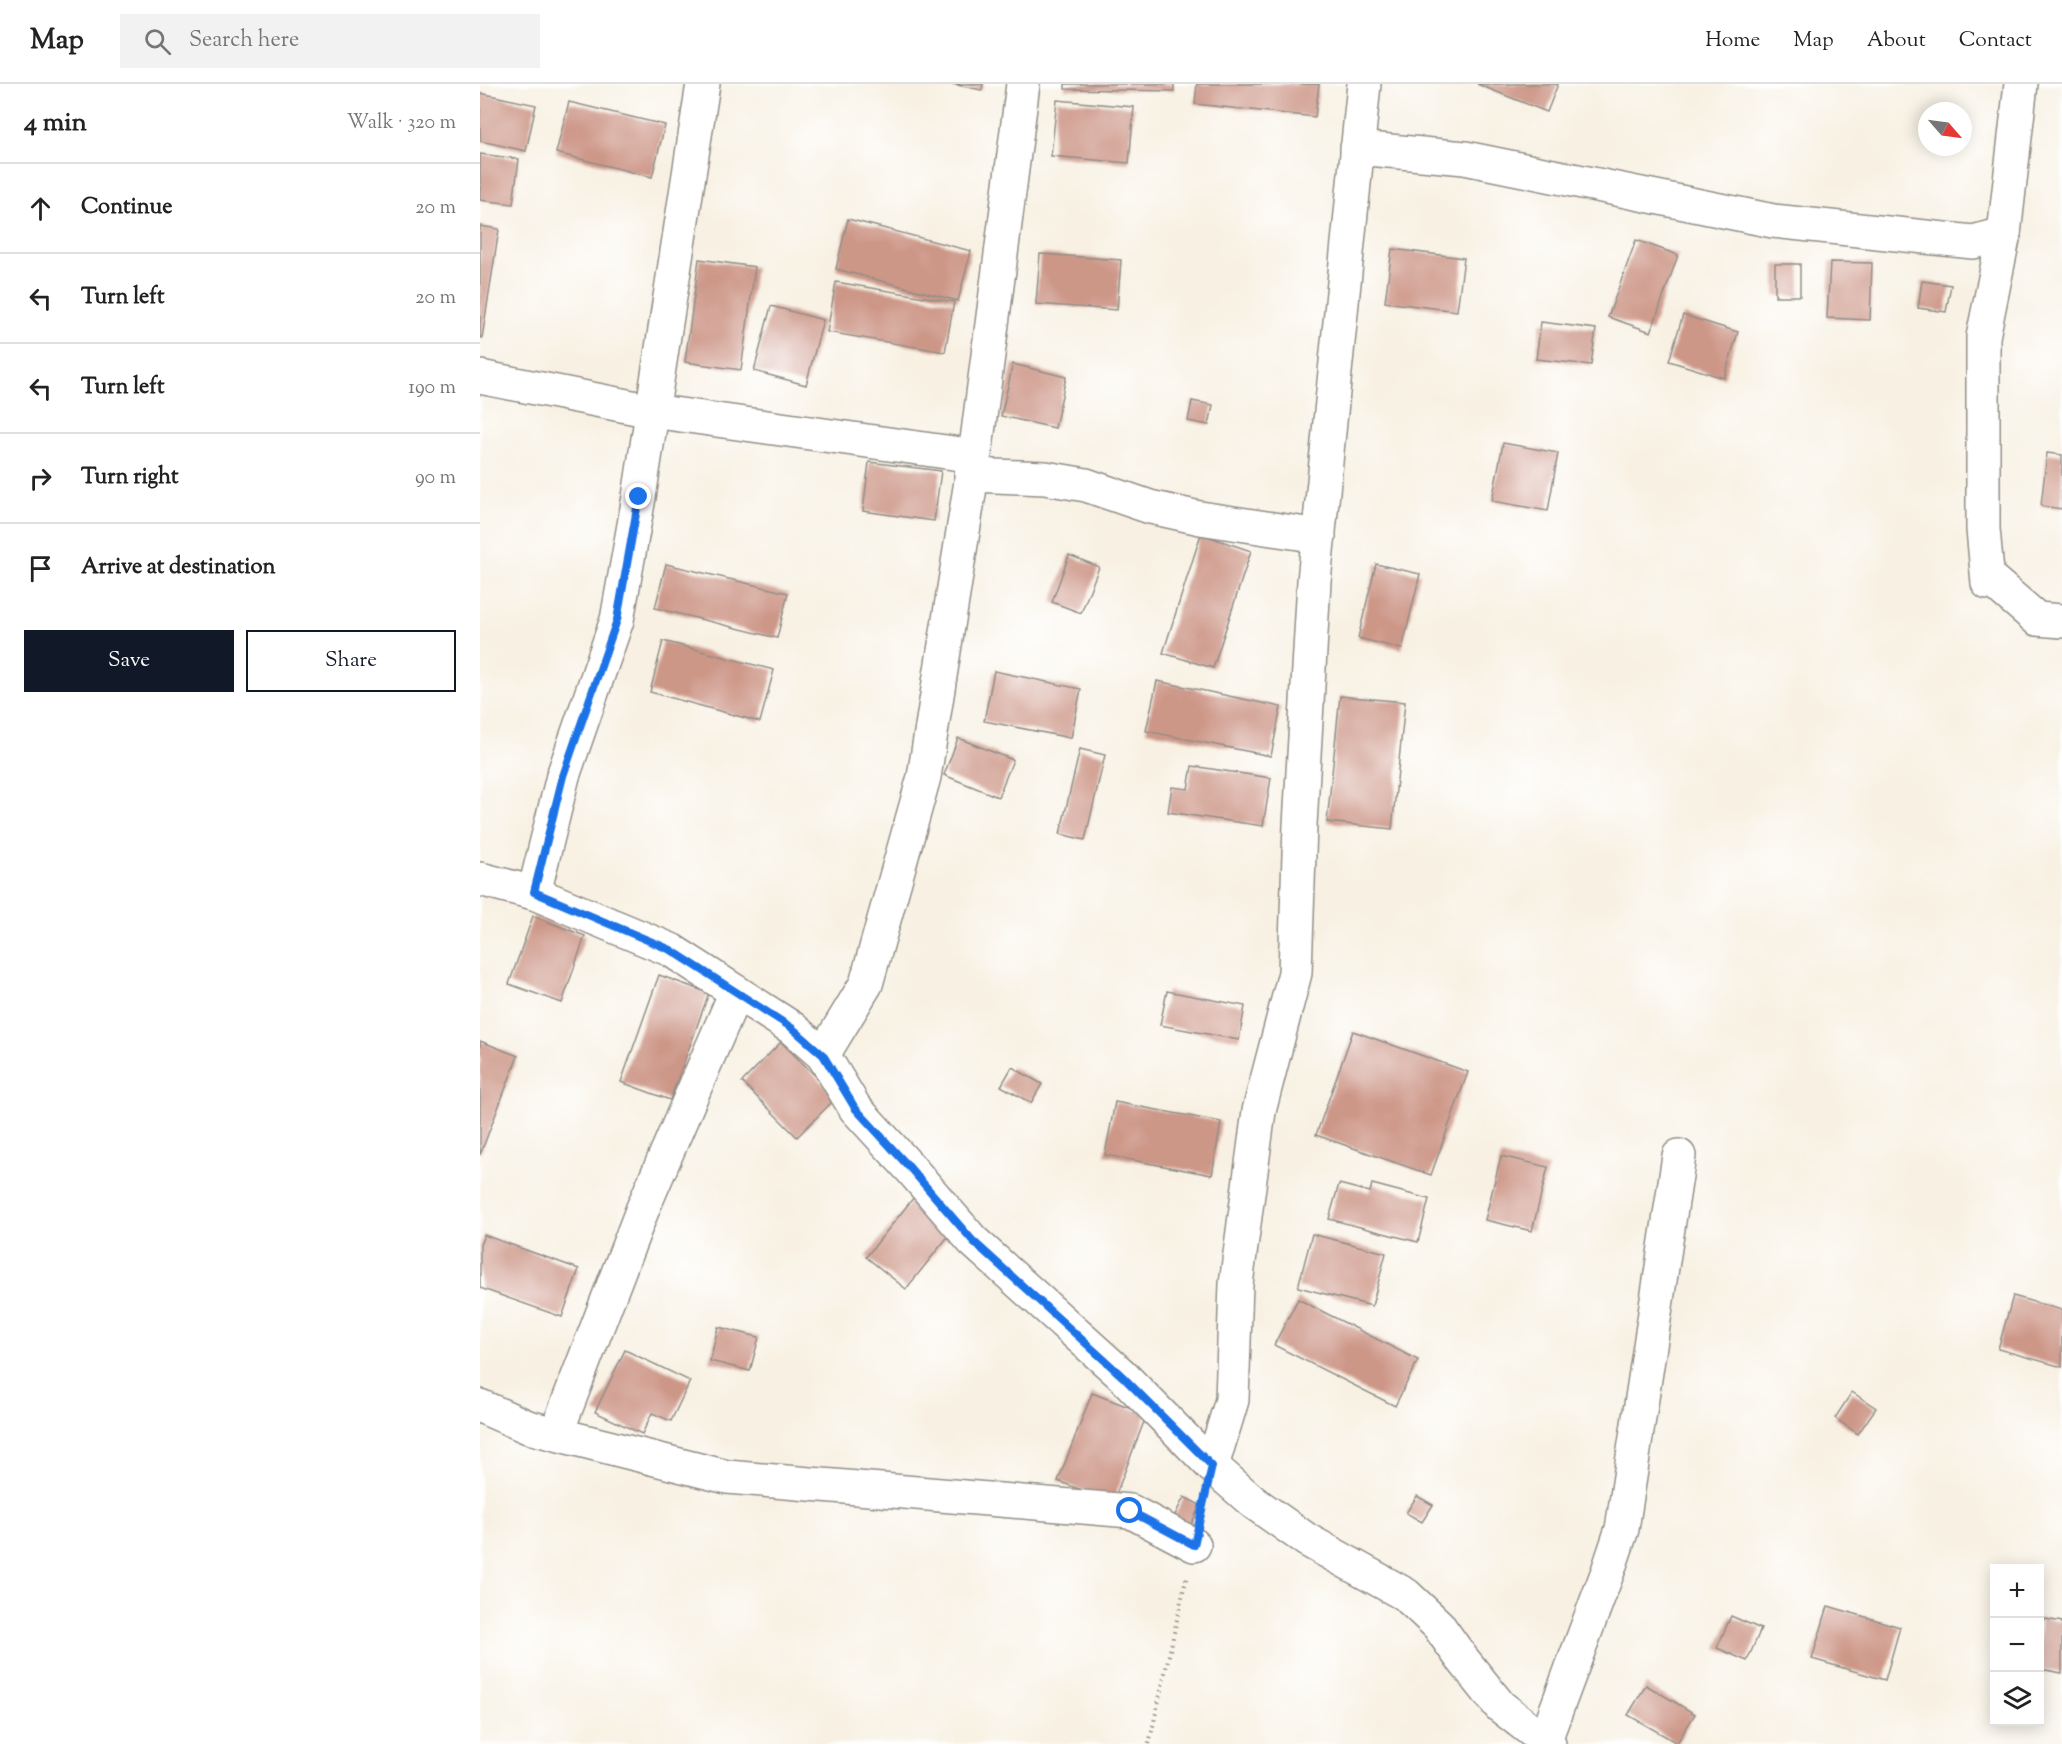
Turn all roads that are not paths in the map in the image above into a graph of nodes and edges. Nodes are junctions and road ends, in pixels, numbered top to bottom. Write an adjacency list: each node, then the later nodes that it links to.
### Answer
1 (703, 84): 8 (street)
2 (1023, 84): 9 (street)
3 (1364, 84): 5 (street)
4 (2021, 84): 6 (street)
5 (1357, 148): 6 (street); 10 (street)
6 (2004, 234): 11 (street)
7 (480, 378): 8 (street)
8 (652, 411): 9 (street); 13 (street)
9 (973, 465): 10 (street); 15 (street)
10 (1319, 536): 19 (street)
11 (2062, 621)
12 (480, 879): 13 (street)
13 (534, 892): 14 (street)
14 (736, 992): 15 (street); 18 (street)
15 (823, 1055): 19 (street)
16 (1679, 1156): 21 (street)
17 (480, 1406): 20 (street)
18 (561, 1421)
19 (1212, 1466): 21 (street)
20 (1194, 1545)
21 (1547, 1742)

